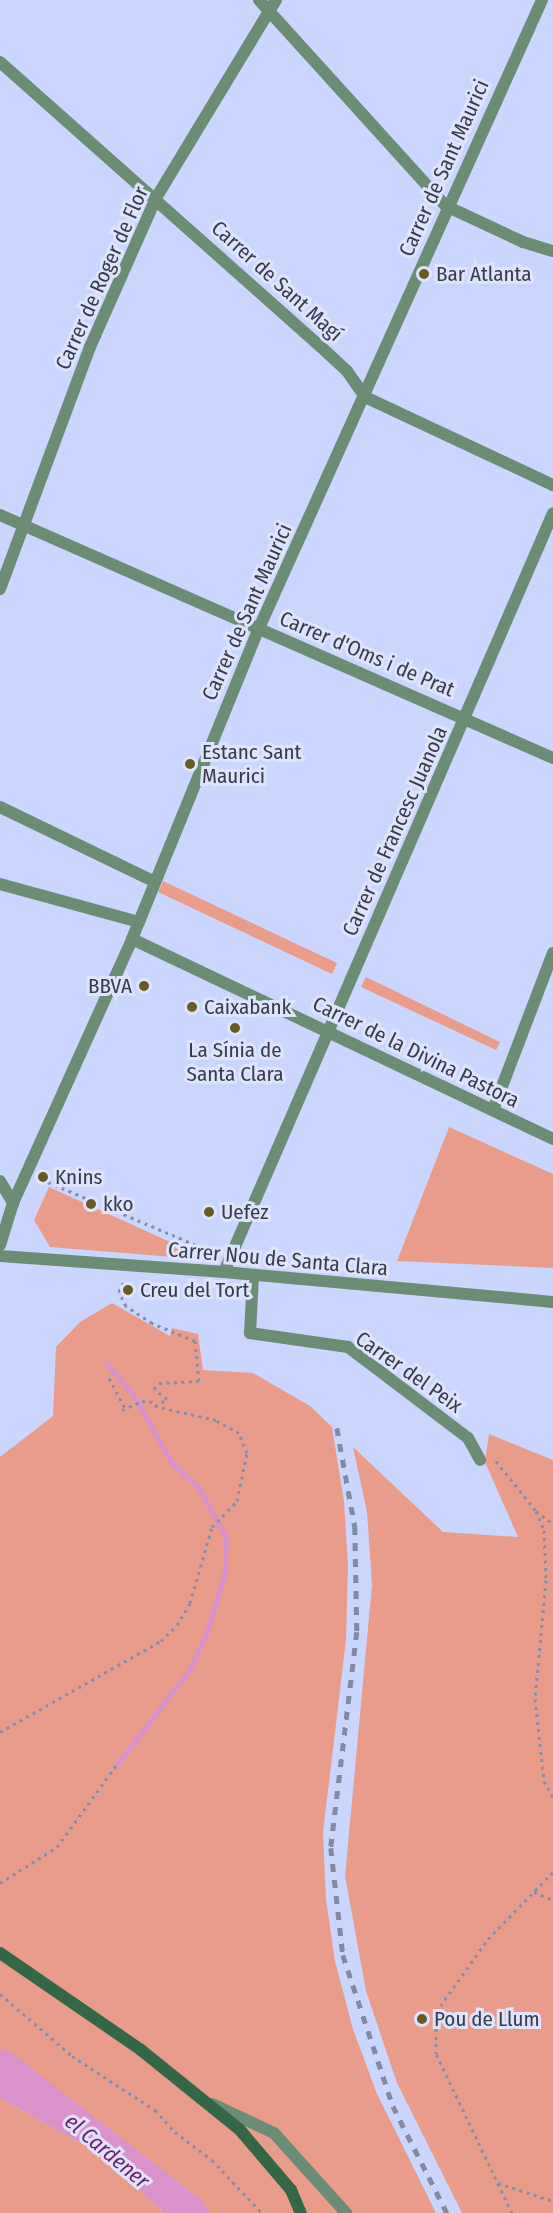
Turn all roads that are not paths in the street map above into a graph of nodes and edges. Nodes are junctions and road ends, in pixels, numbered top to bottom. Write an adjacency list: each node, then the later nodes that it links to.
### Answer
1 (259, 0): 4 (street)
2 (276, 0): 4 (street, Carrer de Roger de Flor)
3 (542, 0): 7 (street, Carrer de Sant Maurici)
4 (269, 11): 6 (street, Carrer de Roger de Flor); 7 (street)
5 (0, 62): 6 (street, Carrer de Sant Magí)
6 (156, 198): 9 (street, Carrer de Sant Magí); 13 (street, Carrer de Roger de Flor)
7 (446, 206): 8 (street); 9 (street, Carrer de Sant Maurici)
8 (553, 251)
9 (365, 397): 10 (street); 15 (street, Carrer de Sant Maurici)
10 (553, 485)
11 (553, 513): 16 (street, Carrer de Francesc Juanola)
12 (0, 514): 13 (street, Carrer d'Oms i de Prat)
13 (25, 527): 14 (street, Carrer de Roger de Flor); 15 (street, Carrer d'Oms i de Prat)
14 (0, 589)
15 (259, 628): 16 (street, Carrer d'Oms i de Prat); 19 (street, Carrer de Sant Maurici)
16 (466, 718): 17 (street, Carrer d'Oms i de Prat); 24 (street, Carrer de Francesc Juanola)
17 (553, 758)
18 (0, 807): 19 (street)
19 (155, 882): 21 (street, Carrer de Sant Maurici)
20 (0, 884): 21 (street)
21 (139, 922): 22 (street, Carrer de Sant Maurici)
22 (132, 939): 24 (street, Carrer de la Divina Pastora); 28 (street, Carrer de Sant Maurici)
23 (553, 953): 25 (street)
24 (327, 1030): 25 (street, Carrer de la Divina Pastora); 31 (street, Carrer de Francesc Juanola)
25 (493, 1110): 26 (street, Carrer de la Divina Pastora)
26 (553, 1139)
27 (0, 1181): 28 (street)
28 (14, 1203): 29 (street, Carrer de Sant Maurici)
29 (0, 1245)
30 (0, 1256): 31 (street, Carrer Nou de Santa Clara)
31 (224, 1272): 32 (street, Carrer Nou de Santa Clara)
32 (253, 1276): 33 (street, Carrer Nou de Santa Clara); 34 (street, Carrer del Peix)
33 (553, 1302)
34 (480, 1460)
35 (0, 1953): 36 (main road)
36 (204, 2101): 37 (street); 38 (main road)
37 (344, 2212)
38 (301, 2213)

